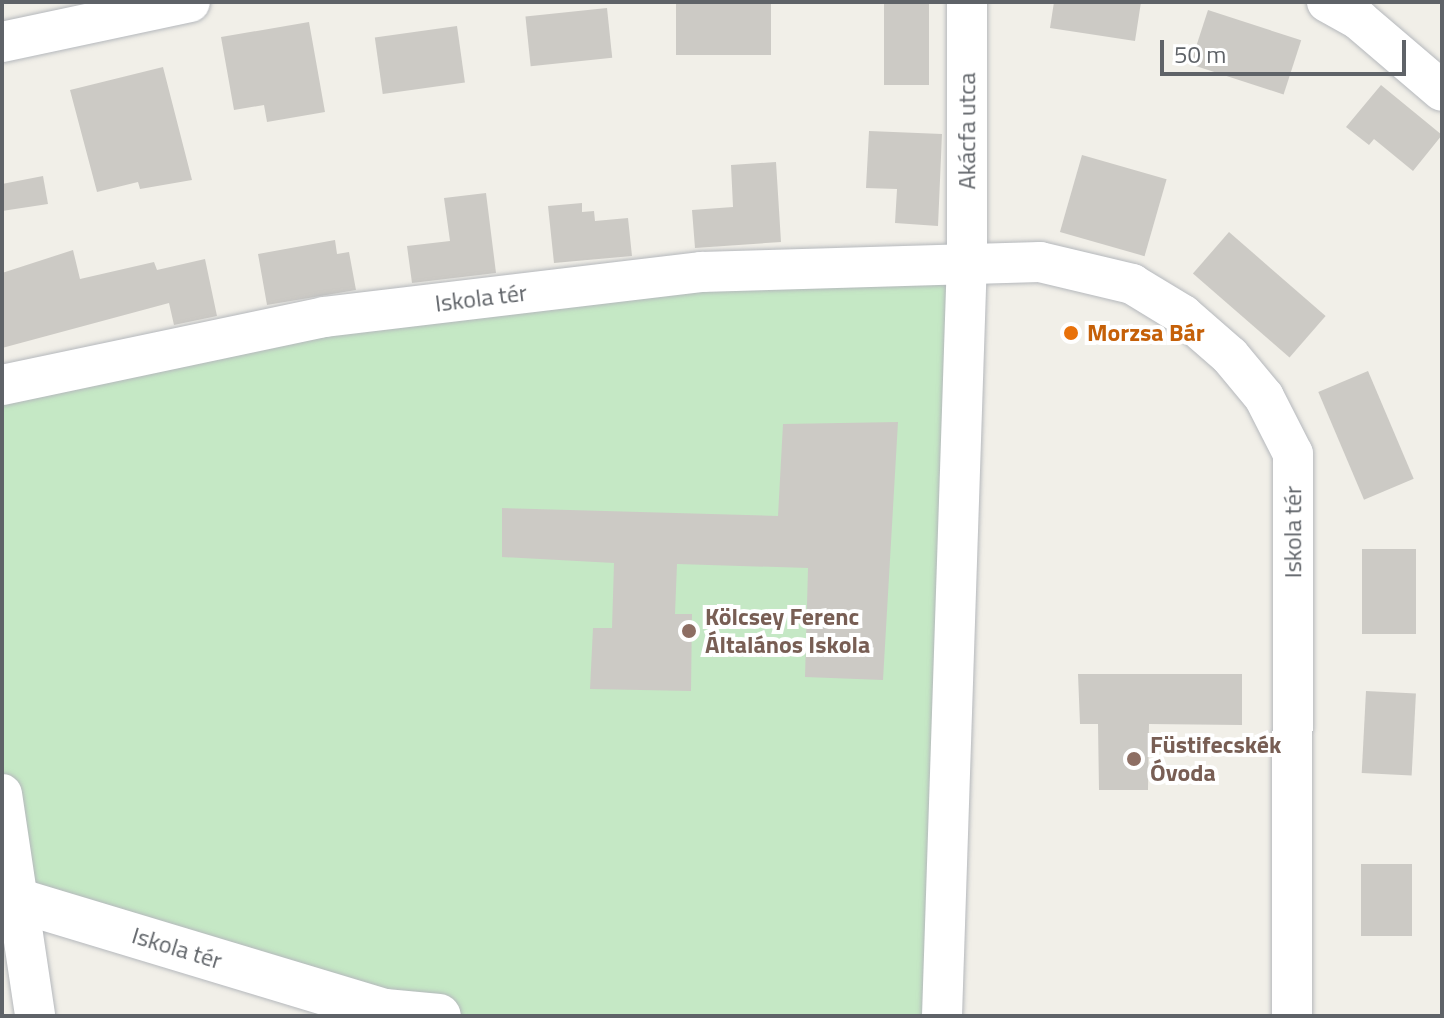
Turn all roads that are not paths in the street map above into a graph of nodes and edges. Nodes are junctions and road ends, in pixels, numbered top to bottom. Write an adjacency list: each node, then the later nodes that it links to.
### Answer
1 (190, 2): 4 (street)
2 (967, 2): 6 (street, Akácfa utca)
3 (1327, 2): 5 (street)
4 (2, 42)
5 (1442, 91)
6 (967, 260): 7 (street, Iskola tér); 13 (street); 14 (street, Iskola tér)
7 (2, 385)
8 (2, 794): 9 (street)
9 (11, 901): 10 (street, Iskola tér); 11 (street)
10 (385, 1014): 12 (street, Iskola tér)
11 (35, 1016)
12 (439, 1016)
13 (942, 1016)
14 (1292, 1016)

